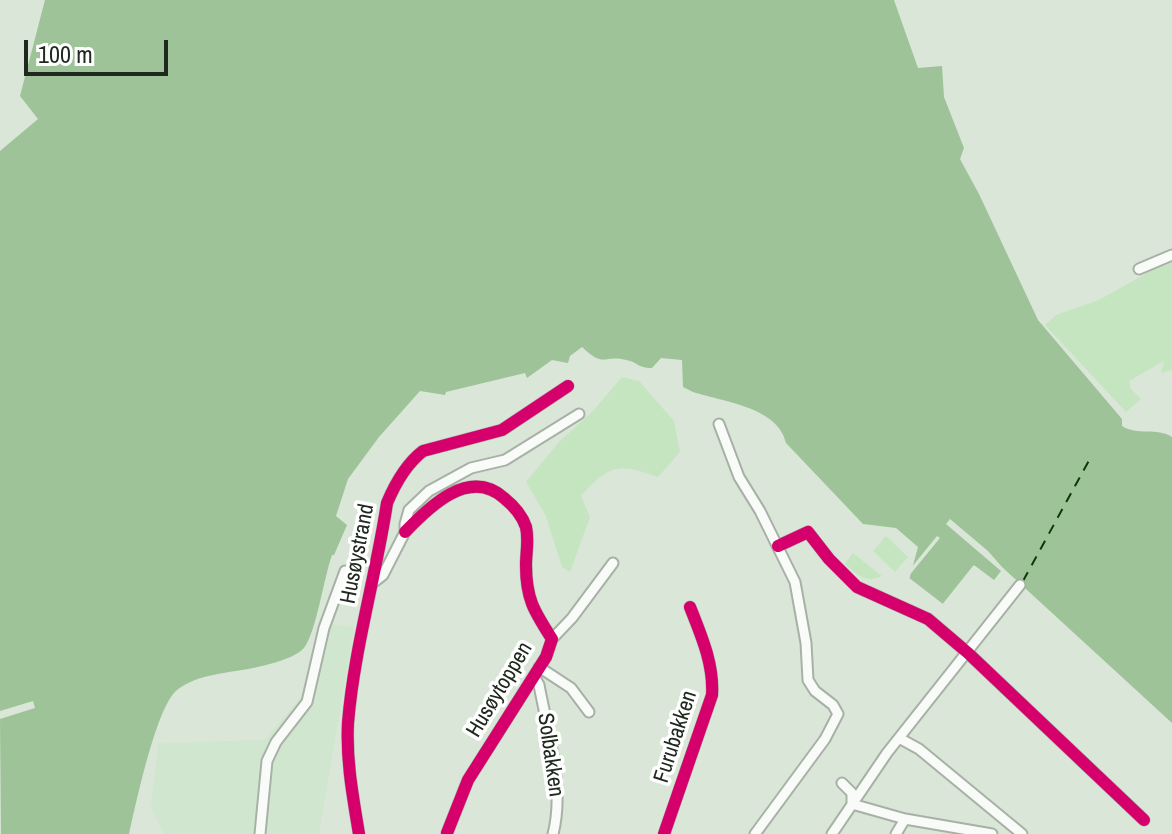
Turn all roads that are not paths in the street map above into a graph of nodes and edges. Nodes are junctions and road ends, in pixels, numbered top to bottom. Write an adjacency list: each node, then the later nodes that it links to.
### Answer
1 (1172, 255): 2 (street)
2 (1139, 269)
3 (568, 386): 10 (street, Husøystrand)
4 (579, 414): 6 (street, Husøystrand)
5 (719, 424): 7 (street)
6 (405, 532): 10 (street, Husøystrand); 13 (street, Husøytoppen)
7 (778, 546): 14 (street); 28 (street)
8 (613, 563): 13 (street, Husøytoppen)
9 (345, 571): 24 (street)
10 (374, 582): 25 (street, Husøystrand)
11 (1020, 585): 14 (street)
12 (690, 607): 27 (street, Furubakken)
13 (552, 639): 15 (street, Husøytoppen)
14 (968, 653): 17 (street); 21 (street)
15 (537, 672): 16 (street, Husøytoppen); 22 (street, Husøytoppen); 26 (street, Solbakken)
16 (589, 712)
17 (899, 738): 19 (street); 23 (street)
18 (842, 783): 19 (street)
19 (852, 804): 20 (street); 29 (street)
20 (905, 819): 30 (street); 31 (street)
21 (1144, 820)
22 (447, 833)
23 (1016, 833)
24 (260, 834)
25 (359, 834)
26 (553, 834)
27 (664, 834)
28 (755, 834)
29 (832, 834)
30 (896, 834)
31 (992, 834)

